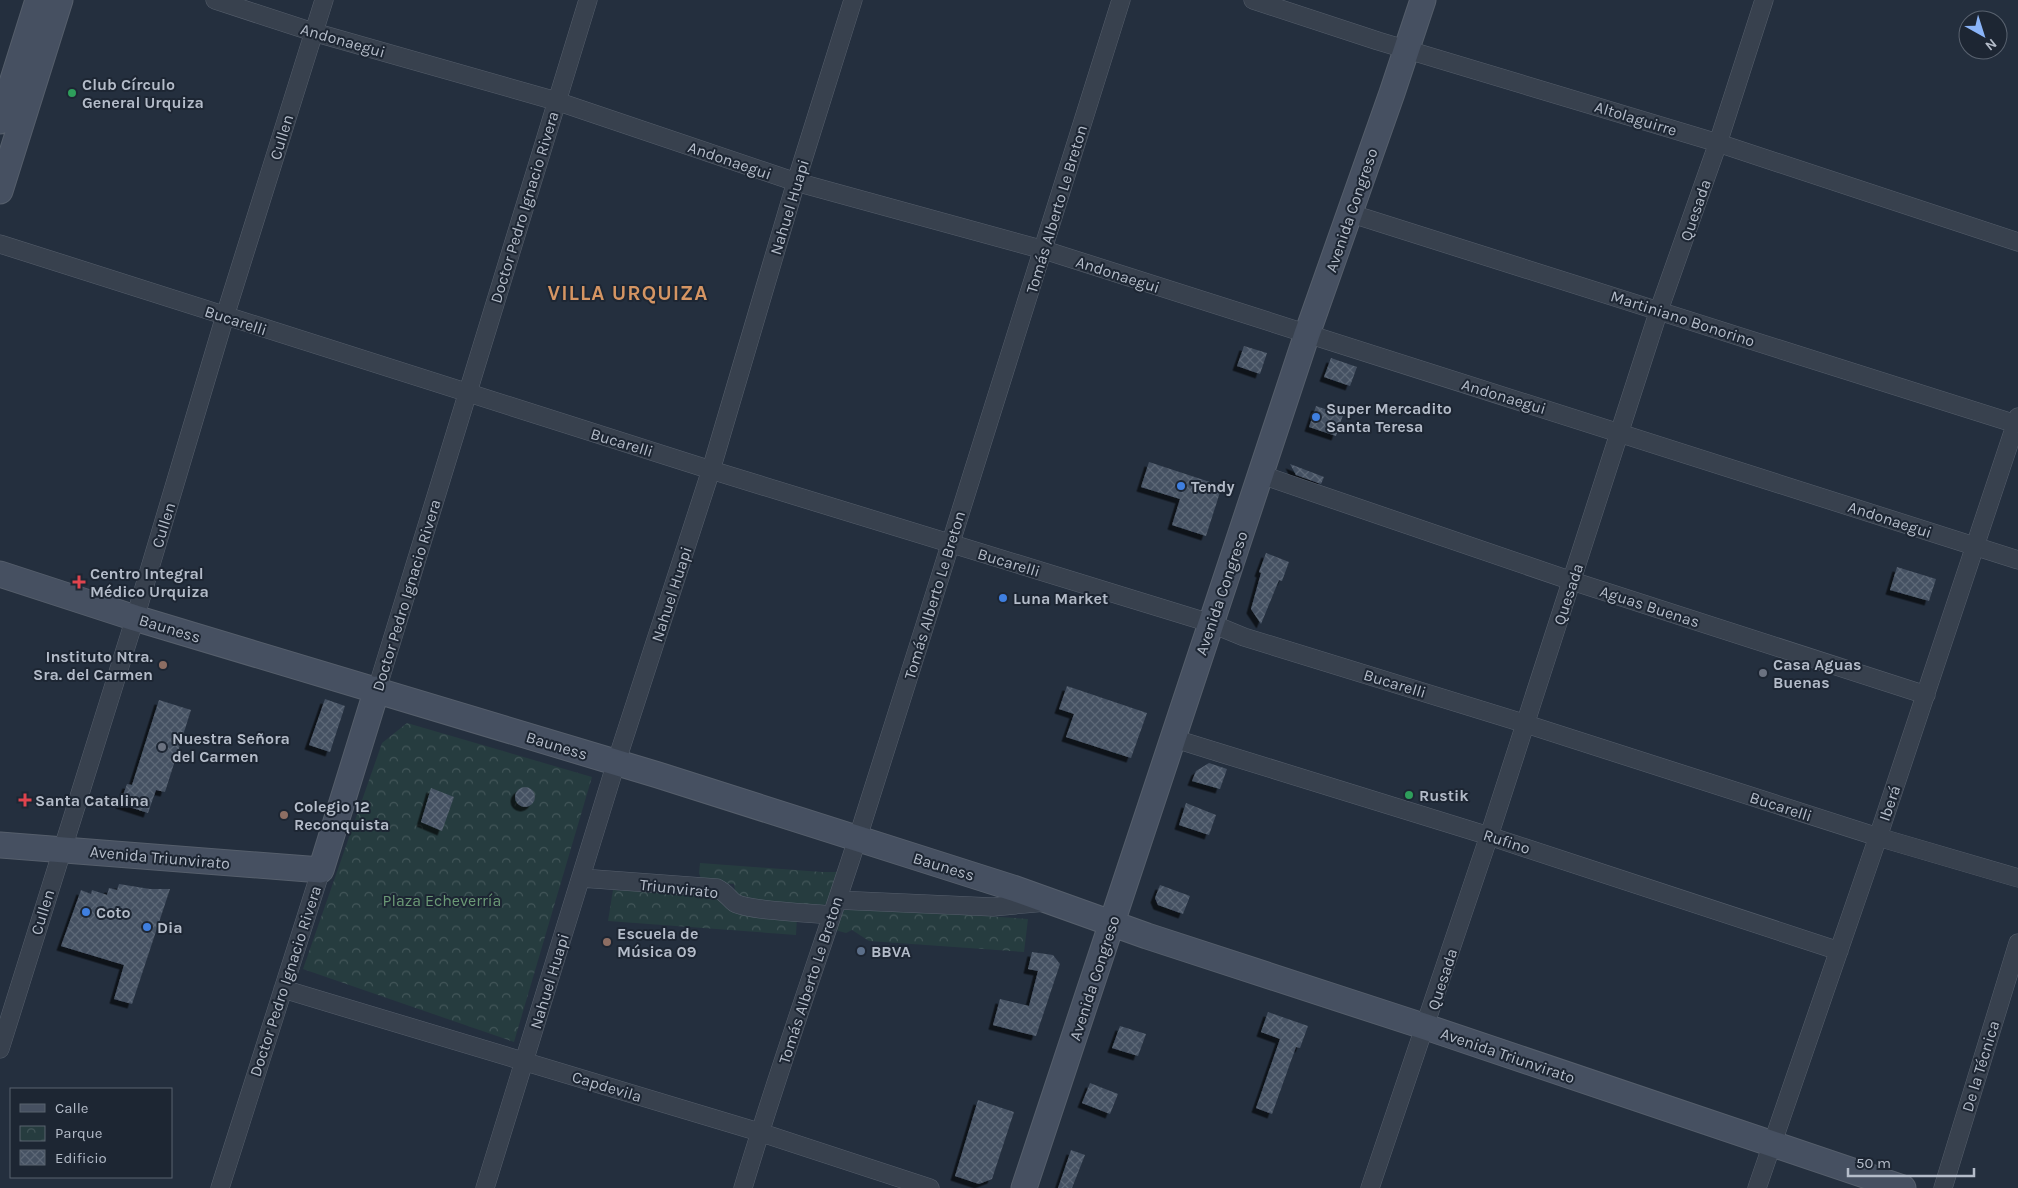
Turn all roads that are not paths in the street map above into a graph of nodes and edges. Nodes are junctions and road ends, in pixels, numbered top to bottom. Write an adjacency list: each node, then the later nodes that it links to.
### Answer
1 (38, 0): 14 (main road)
2 (60, 0): 17 (main road)
3 (215, 0): 11 (street, Andonaegui)
4 (324, 0): 11 (street, Cullen)
5 (588, 0): 13 (street, Doctor Pedro Ignacio Rivera)
6 (854, 0): 16 (street, Nahuel Huapi)
7 (1121, 0): 21 (street, Tomás Alberto Le Breton)
8 (1253, 0): 12 (street, Altolaguirre)
9 (1423, 0): 12 (main road, Avenida Congreso)
10 (1764, 0): 15 (street, Quesada)
11 (313, 32): 13 (street, Andonaegui); 23 (street, Cullen)
12 (1407, 48): 15 (street, Altolaguirre); 18 (main road, Avenida Congreso)
13 (556, 101): 16 (street, Andonaegui); 25 (street, Doctor Pedro Ignacio Rivera)
14 (0, 122)
15 (1718, 143): 19 (street, Altolaguirre); 22 (street, Quesada)
16 (796, 182): 21 (street, Andonaegui); 28 (street, Nahuel Huapi)
17 (0, 191)
18 (1349, 213): 22 (street, Martiniano Bonorino); 24 (main road, Avenida Congreso)
19 (2018, 242)
20 (0, 244): 23 (street, Bucarelli)
21 (1044, 250): 24 (street, Andonaegui); 30 (street, Tomás Alberto Le Breton)
22 (1660, 310): 26 (street, Martiniano Bonorino); 27 (street, Quesada)
23 (225, 316): 25 (street, Bucarelli); 35 (street, Cullen)
24 (1307, 334): 27 (street, Andonaegui); 29 (main road, Avenida Congreso)
25 (467, 394): 28 (street, Bucarelli); 37 (street, Doctor Pedro Ignacio Rivera)
26 (2017, 421): 31 (street, Iberá)
27 (1621, 433): 31 (street, Andonaegui); 34 (street, Quesada)
28 (711, 470): 30 (street, Bucarelli); 41 (street, Nahuel Huapi)
29 (1262, 475): 34 (street, Aguas Buenas); 36 (main road, Avenida Congreso)
30 (949, 544): 36 (street, Bucarelli); 44 (street, Tomás Alberto Le Breton)
31 (1975, 546): 32 (street, Andonaegui); 38 (street, Iberá)
32 (2018, 560)
33 (0, 574): 35 (main road, Bauness)
34 (1572, 581): 38 (street, Aguas Buenas); 39 (street, Quesada)
35 (135, 618): 37 (main road, Bauness); 46 (street, Cullen)
36 (1210, 623): 39 (street, Bucarelli); 40 (main road, Avenida Congreso)
37 (377, 690): 41 (main road, Bauness); 47 (main road, Doctor Pedro Ignacio Rivera)
38 (1926, 695): 43 (street, Iberá)
39 (1526, 724): 42 (street, Quesada); 43 (street, Bucarelli)
40 (1172, 738): 42 (street, Rufino); 52 (main road, Avenida Congreso)
41 (616, 763): 44 (main road, Bauness); 48 (street, Nahuel Huapi)
42 (1490, 836): 54 (street, Rufino); 56 (street, Quesada)
43 (1878, 837): 49 (street, Bucarelli); 54 (street, Iberá)
44 (857, 840): 50 (main road, Bauness); 51 (street, Tomás Alberto Le Breton)
45 (0, 845): 46 (main road, Avenida Triunvirato)
46 (62, 848): 47 (main road, Avenida Triunvirato); 57 (street, Cullen)
47 (321, 870): 55 (street, Doctor Pedro Ignacio Rivera)
48 (581, 878): 51 (street, Triunvirato); 58 (street, Nahuel Huapi)
49 (2018, 878)
50 (1052, 902): 51 (street, Triunvirato); 52 (main road, Bauness)
51 (834, 908): 59 (street, Tomás Alberto Le Breton)
52 (1112, 924): 56 (main road, Avenida Triunvirato); 65 (main road, Avenida Congreso)
53 (2018, 943): 69 (street, De la Técnica)
54 (1839, 951): 60 (street, Iberá)
55 (282, 989): 58 (street, Capdevila); 61 (street, Doctor Pedro Ignacio Rivera)
56 (1426, 1028): 60 (main road, Avenida Triunvirato); 66 (street, Quesada)
57 (0, 1049)
58 (524, 1061): 59 (street, Capdevila); 62 (street, Nahuel Huapi)
59 (760, 1132): 63 (street, Tomás Alberto Le Breton); 64 (street, Capdevila)
60 (1771, 1144): 67 (street, Iberá); 68 (main road, Avenida Triunvirato)
61 (220, 1188)
62 (485, 1188)
63 (743, 1188)
64 (930, 1188)
65 (1024, 1188)
66 (1370, 1188)
67 (1758, 1188)
68 (1902, 1188)
69 (1943, 1188)

